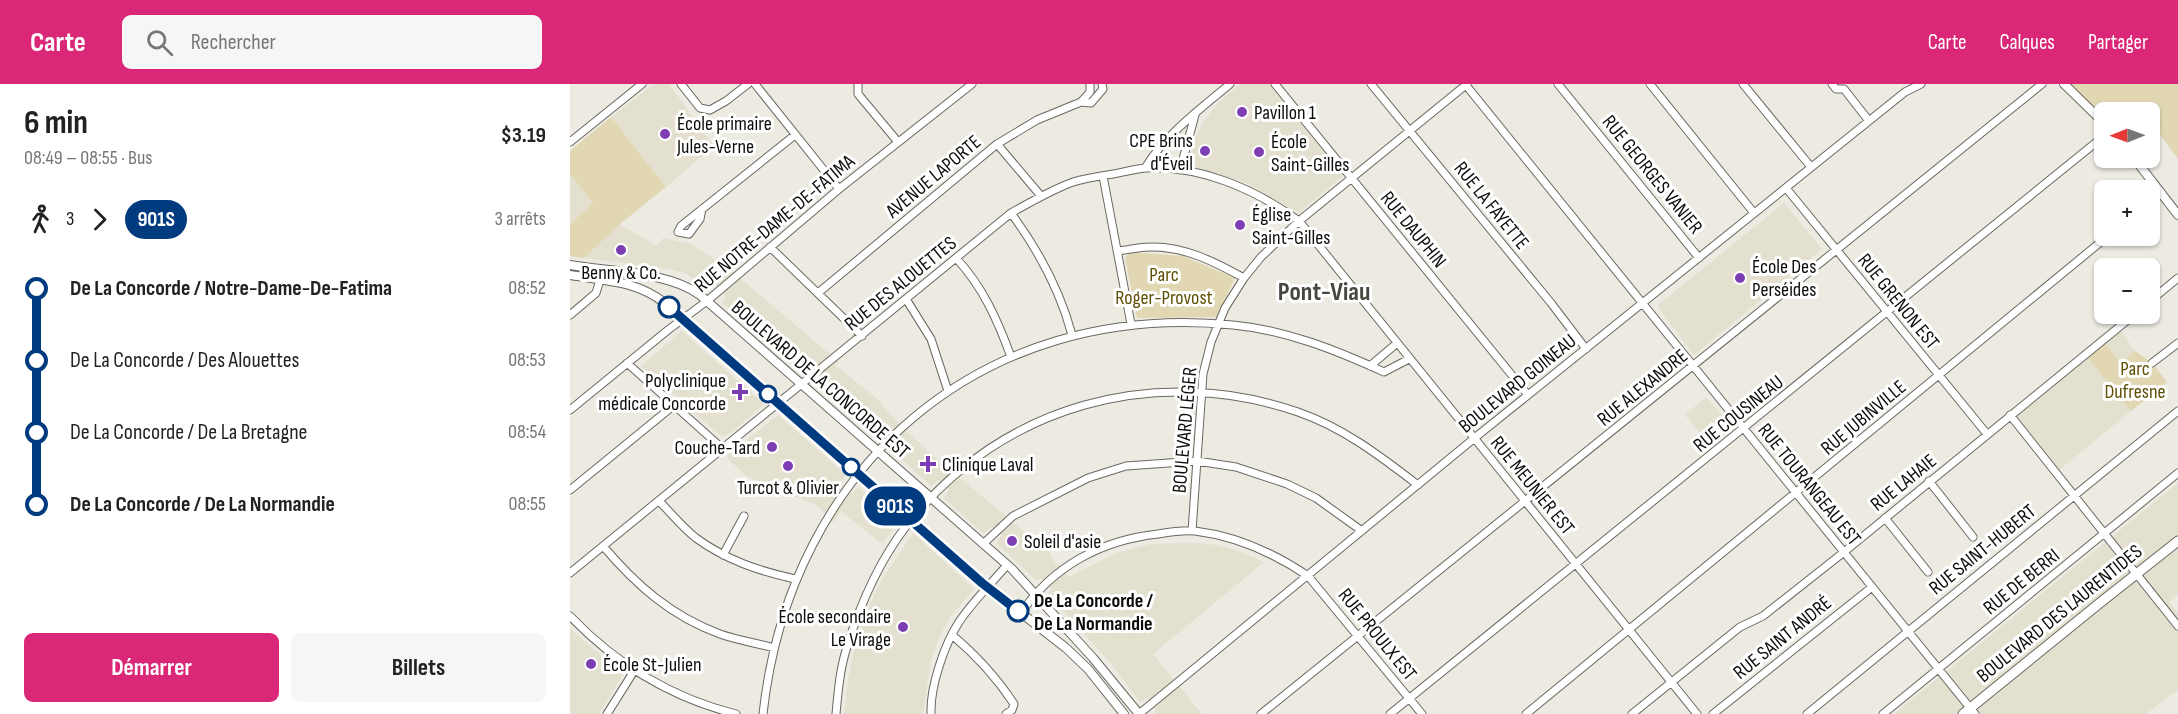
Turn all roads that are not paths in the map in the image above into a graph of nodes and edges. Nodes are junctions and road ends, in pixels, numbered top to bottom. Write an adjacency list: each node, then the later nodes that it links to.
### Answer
1 (642, 84): 27 (street)
2 (681, 84): 3 (street)
3 (748, 84)
4 (755, 84): 26 (street)
5 (858, 84): 28 (street)
6 (972, 84): 28 (street, RUE NOTRE-DAME-DE-FATIMA)
7 (1090, 84): 21 (street)
8 (1102, 84): 21 (street, AVENUE LAPORTE)
9 (1230, 84): 22 (street)
10 (1275, 84): 36 (street, RUE DAUPHIN)
11 (1371, 84): 25 (street, RUE LA FAYETTE)
12 (1466, 84): 25 (street, BOULEVARD LÉGER); 61 (street, RUE TOURANGEAU EST)
13 (1558, 84): 51 (street, RUE GEORGES VANIER)
14 (1650, 84): 43 (street)
15 (1743, 84): 31 (street)
16 (1832, 84): 20 (street)
17 (1921, 84): 24 (street, BOULEVARD GOINEAU)
18 (2042, 84): 48 (street, RUE ALEXANDRE)
19 (2064, 84): 23 (street)
20 (1845, 86): 24 (street)
21 (1081, 102): 29 (street, AVENUE LAPORTE)
22 (1196, 112): 32 (street); 34 (street)
23 (2094, 113)
24 (1869, 121): 31 (street, BOULEVARD GOINEAU)
25 (1410, 131): 36 (street, BOULEVARD LÉGER); 72 (street, RUE LA FAYETTE)
26 (795, 135): 38 (street); 41 (street)
27 (570, 142)
28 (898, 142): 38 (street, RUE NOTRE-DAME-DE-FATIMA)
29 (997, 144): 40 (street); 57 (street, AVENUE LAPORTE)
30 (2094, 144): 62 (street, RUE COUSINEAU)
31 (1811, 167): 37 (street, BOULEVARD GOINEAU)
32 (1145, 168): 34 (street, RUE DES ALOUETTES); 35 (street, RUE DES ALOUETTES)
33 (2142, 168): 39 (street)
34 (1180, 170): 45 (street, RUE DES ALOUETTES)
35 (1103, 176): 40 (street, RUE DES ALOUETTES); 49 (street)
36 (1351, 177): 45 (street, BOULEVARD LÉGER); 83 (street, RUE DAUPHIN)
37 (1786, 188): 43 (street, BOULEVARD GOINEAU); 48 (street, RUE GRENON EST)
38 (839, 189): 47 (street, RUE NOTRE-DAME-DE-FATIMA)
39 (2161, 192): 44 (street)
40 (1041, 196): 42 (street, RUE DES ALOUETTES)
41 (702, 209)
42 (1011, 213): 50 (street, RUE DES ALOUETTES); 68 (street)
43 (1754, 213): 51 (street, BOULEVARD GOINEAU)
44 (2178, 215)
45 (1299, 221): 54 (street, BOULEVARD LÉGER); 71 (street, RUE MEUNIER EST)
46 (2096, 246): 79 (street, RUE JUBINVILLE)
47 (770, 247): 57 (street); 60 (street, RUE NOTRE-DAME-DE-FATIMA)
48 (1837, 250): 62 (street, RUE GRENON EST); 78 (street, RUE ALEXANDRE)
49 (1117, 251): 54 (street); 65 (street)
50 (956, 258): 59 (street, RUE DES ALOUETTES); 73 (street)
51 (1699, 258): 61 (street, BOULEVARD GOINEAU)
52 (570, 265): 60 (street, BOULEVARD DE LA CONCORDE EST)
53 (570, 275): 56 (street)
54 (1244, 278): 66 (street, BOULEVARD LÉGER)
55 (2178, 278): 58 (street)
56 (600, 280): 63 (street); 64 (street)
57 (818, 293): 69 (street)
58 (2160, 293)
59 (906, 299): 69 (street, RUE DES ALOUETTES); 81 (street)
60 (707, 301): 64 (street, RUE NOTRE-DAME-DE-FATIMA); 80 (street, BOULEVARD DE LA CONCORDE EST)
61 (1642, 303): 72 (street, BOULEVARD GOINEAU); 78 (street, RUE TOURANGEAU EST)
62 (1888, 313): 79 (street, RUE GRENON EST); 89 (street, RUE COUSINEAU)
63 (570, 315)
64 (683, 319): 75 (street, RUE NOTRE-DAME-DE-FATIMA); 84 (street)
65 (1131, 324): 66 (street); 68 (street)
66 (1219, 324): 77 (street); 82 (street, BOULEVARD LÉGER)
67 (2123, 324): 88 (street, RUE LAHAIE)
68 (1072, 335): 73 (street)
69 (862, 336): 80 (street, RUE DES ALOUETTES)
70 (2178, 343): 76 (street)
71 (1396, 344): 74 (street, RUE MEUNIER EST); 77 (street)
72 (1586, 349): 83 (street, BOULEVARD GOINEAU)
73 (1011, 357): 81 (street)
74 (1409, 359): 77 (street); 91 (street, RUE MEUNIER EST)
75 (627, 363): 85 (street); 86 (street, RUE NOTRE-DAME-DE-FATIMA)
76 (2152, 363)
77 (1371, 366)
78 (1694, 366): 89 (street, RUE TOURANGEAU EST); 104 (street, RUE ALEXANDRE)
79 (1939, 375): 90 (street, RUE GRENON EST); 100 (street, RUE JUBINVILLE)
80 (802, 384): 84 (street, RUE DES ALOUETTES); 93 (street, BOULEVARD DE LA CONCORDE EST)
81 (948, 391): 93 (street)
82 (1201, 394): 94 (street, BOULEVARD LÉGER); 98 (street); 102 (street)
83 (1528, 395): 91 (street, BOULEVARD GOINEAU)
84 (778, 403): 92 (street, RUE DES ALOUETTES); 95 (street)
85 (673, 406): 92 (street); 99 (street)
86 (570, 410)
87 (2178, 411): 101 (street, RUE SAINT-HUBERT)
88 (2010, 415): 90 (street, RUE LAHAIE); 101 (street)
89 (1744, 429): 100 (street, RUE TOURANGEAU EST); 117 (street, RUE COUSINEAU)
90 (1987, 434): 97 (street, RUE LAHAIE)
91 (1474, 439): 98 (street, BOULEVARD GOINEAU); 104 (street, RUE MEUNIER EST)
92 (723, 449): 103 (street, RUE DES ALOUETTES)
93 (878, 452): 95 (street); 102 (street, BOULEVARD DE LA CONCORDE EST)
94 (1197, 461): 108 (street, BOULEVARD LÉGER); 109 (street); 113 (street)
95 (859, 473): 107 (street); 123 (street)
96 (2178, 473): 110 (street, RUE DE BERRI)
97 (1929, 481): 106 (street, RUE LAHAIE); 111 (street)
98 (1418, 485): 109 (street, BOULEVARD GOINEAU)
99 (570, 490)
100 (1796, 493): 115 (street, RUE TOURANGEAU EST); 130 (street, RUE JUBINVILLE)
101 (2073, 496): 110 (street); 131 (street, RUE SAINT-HUBERT)
102 (930, 497): 107 (street); 113 (street, BOULEVARD DE LA CONCORDE EST)
103 (659, 501): 114 (street, RUE DES ALOUETTES); 116 (street)
104 (1525, 502): 117 (street, RUE MEUNIER EST); 133 (street, RUE ALEXANDRE)
105 (744, 516): 116 (street)
106 (1885, 518): 115 (street, RUE LAHAIE); 119 (street)
107 (911, 520): 124 (street); 143 (street)
108 (1192, 531): 122 (street, RUE PROULX EST); 126 (street, RUE PROULX EST)
109 (1362, 531): 122 (street, BOULEVARD GOINEAU)
110 (2104, 535): 121 (street); 135 (street, RUE DE BERRI)
111 (1973, 537)
112 (2178, 541): 121 (main road, BOULEVARD DES LAURENTIDES)
113 (984, 544): 118 (street, BOULEVARD DE LA CONCORDE EST)
114 (603, 546): 120 (street, RUE DES ALOUETTES); 134 (street)
115 (1844, 552): 125 (street, RUE TOURANGEAU EST); 137 (street, RUE LAHAIE)
116 (723, 555): 123 (street)
117 (1575, 564): 130 (street, RUE MEUNIER EST); 138 (street, RUE COUSINEAU)
118 (1007, 565): 124 (street); 126 (street, BOULEVARD DE LA CONCORDE EST)
119 (1928, 572)
120 (570, 573)
121 (2135, 574): 129 (street); 139 (main road, BOULEVARD DES LAURENTIDES)
122 (1308, 576): 133 (street, RUE PROULX EST); 147 (street, BOULEVARD GOINEAU)
123 (795, 579): 134 (street)
124 (988, 587): 127 (street); 132 (street)
125 (1872, 587): 131 (street, RUE TOURANGEAU EST); 154 (street, RUE SAINT ANDRÉ)
126 (1036, 594): 127 (street, RUE PROULX EST); 147 (street, BOULEVARD DE LA CONCORDE EST)
127 (1021, 613): 146 (street)
128 (570, 616): 136 (street)
129 (2178, 626)
130 (1629, 631): 137 (street, RUE MEUNIER EST); 151 (street, RUE JUBINVILLE)
131 (1908, 631): 135 (street, RUE TOURANGEAU EST); 155 (street, RUE SAINT-HUBERT)
132 (952, 635): 144 (street); 145 (street)
133 (1358, 635): 138 (street, RUE PROULX EST); 148 (street, RUE ALEXANDRE)
134 (774, 648): 142 (street)
135 (1939, 669): 139 (street, RUE TOURANGEAU EST); 156 (street, RUE DE BERRI)
136 (634, 671): 140 (street); 141 (street)
137 (1671, 682): 152 (street, RUE LAHAIE); 153 (street, RUE MEUNIER EST)
138 (1409, 698): 149 (street, RUE COUSINEAU); 150 (street, RUE PROULX EST)
139 (1970, 712)
140 (607, 714)
141 (736, 714)
142 (763, 714)
143 (836, 714)
144 (931, 714)
145 (1006, 714)
146 (1124, 714)
147 (1139, 714)
148 (1261, 714)
149 (1390, 714)
150 (1422, 714)
151 (1526, 714)
152 (1632, 714)
153 (1697, 714)
154 (1713, 714)
155 (1807, 714)
156 (1883, 714)

